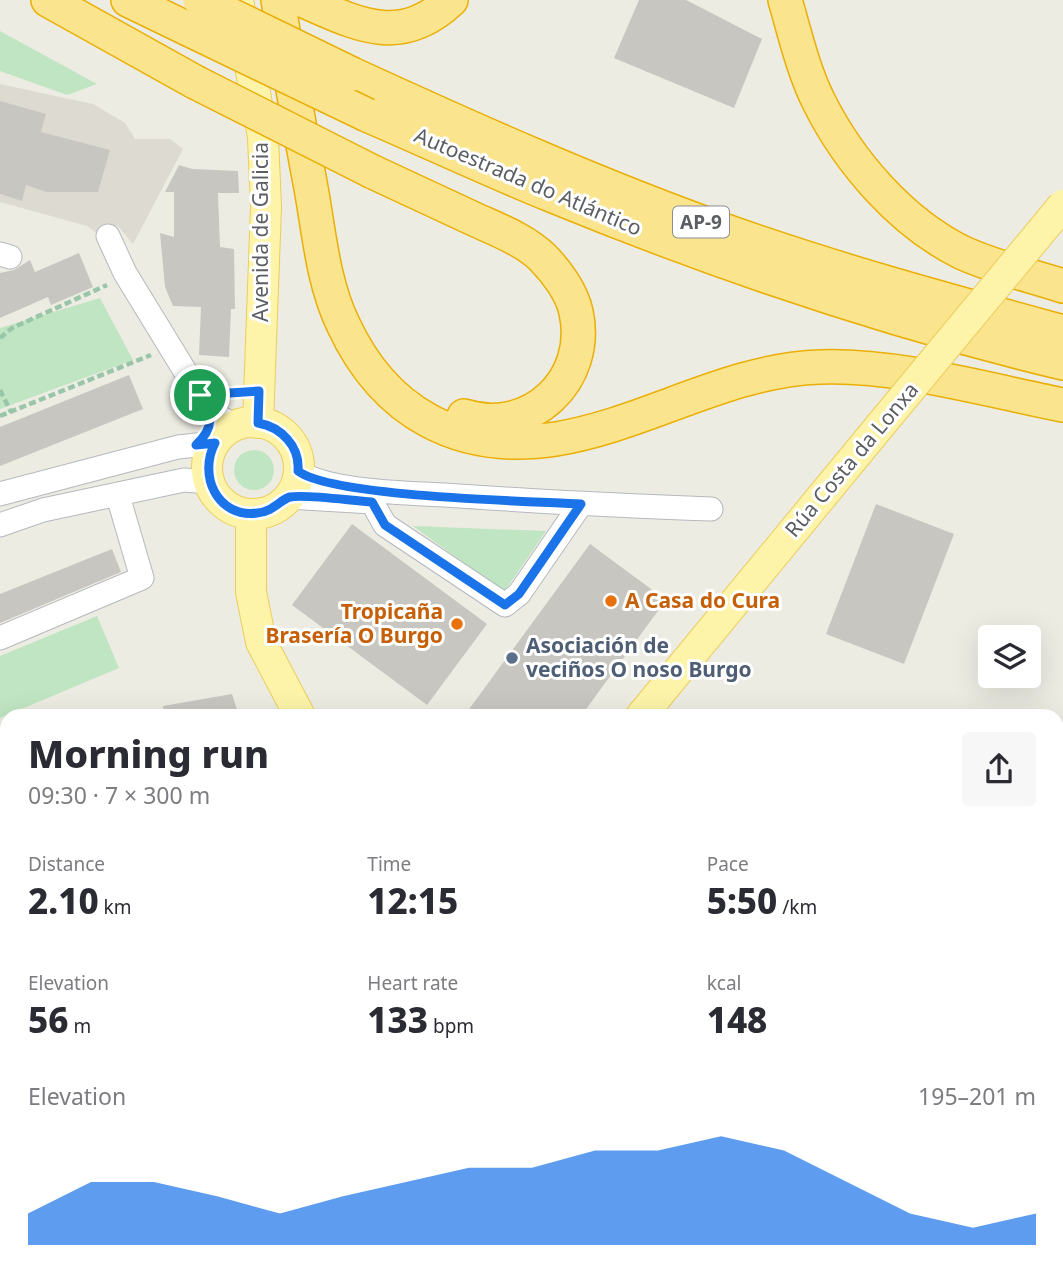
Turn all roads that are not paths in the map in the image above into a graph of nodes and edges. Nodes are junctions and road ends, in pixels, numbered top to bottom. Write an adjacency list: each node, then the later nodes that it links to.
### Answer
1 (48, 0): 5 (highway, bridge)
2 (128, 0): 9 (highway, Autoestrada do Atlántico / AP-9)
3 (238, 0): 17 (main road, Avenida de Galicia)
4 (278, 0): 15 (highway)
5 (295, 0)
6 (302, 0): 7 (highway)
7 (452, 0)
8 (784, 3): 12 (highway)
9 (194, 14): 13 (highway, Autoestrada do Atlántico / AP-9, bridge); 14 (highway, Autoestrada do Atlántico / AP-9, bridge)
10 (1063, 205): 28 (main road, Rúa Costa da Lonxa, bridge)
11 (108, 236): 16 (street)
12 (1063, 286)
13 (1063, 332)
14 (1063, 363)
15 (1063, 405)
16 (210, 412): 17 (street); 17 (street)
17 (226, 434): 18 (main road, Avenida de Galicia); 19 (main road); 20 (street)
18 (209, 482): 21 (street); 24 (main road)
19 (293, 484): 22 (street); 22 (street); 24 (main road)
20 (0, 495)
21 (118, 496): 25 (street); 26 (street)
22 (581, 504): 23 (street)
23 (711, 509)
24 (251, 514): 27 (main road)
25 (0, 525)
26 (0, 638)
27 (296, 709)
28 (647, 709)

